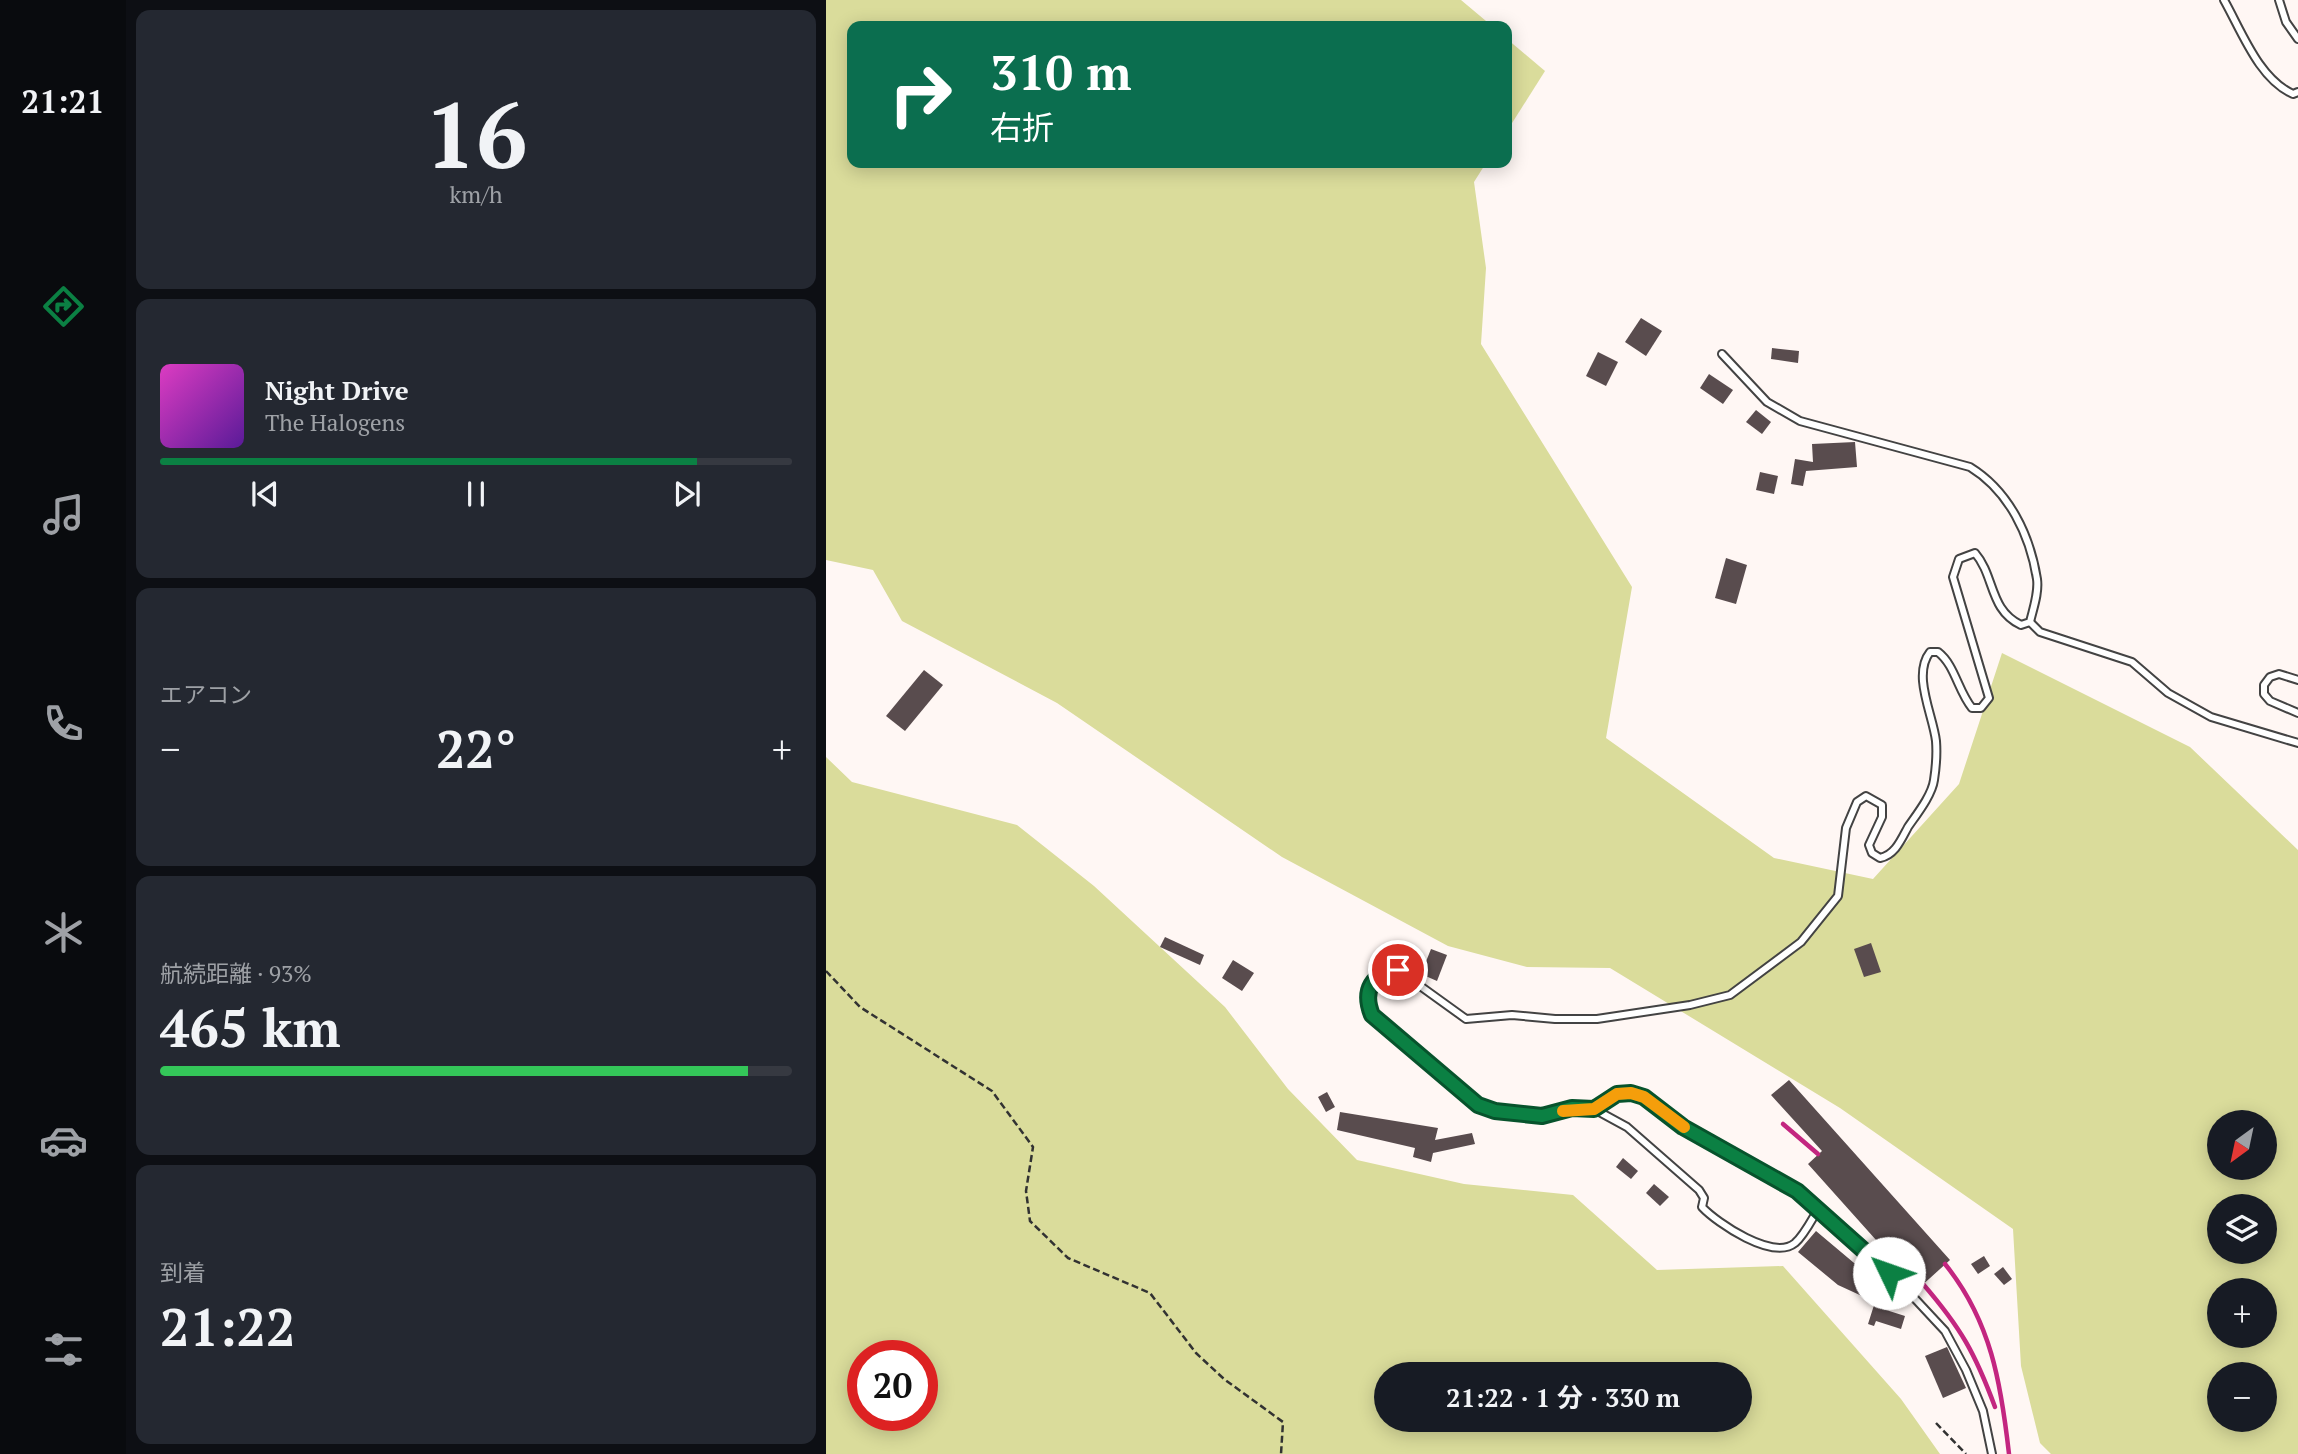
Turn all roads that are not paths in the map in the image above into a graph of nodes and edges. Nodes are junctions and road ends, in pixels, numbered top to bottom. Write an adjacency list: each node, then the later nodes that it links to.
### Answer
1 (2224, 0): 4 (lane)
2 (2279, 0): 3 (lane)
3 (2298, 40)
4 (2298, 92)
5 (1722, 354): 6 (lane)
6 (2030, 622): 9 (lane); 10 (lane)
7 (2298, 680): 8 (lane)
8 (2298, 713)
9 (2298, 743)
10 (1594, 1109): 11 (lane); 11 (lane)
11 (1817, 1211): 12 (lane)
12 (1992, 1454)

